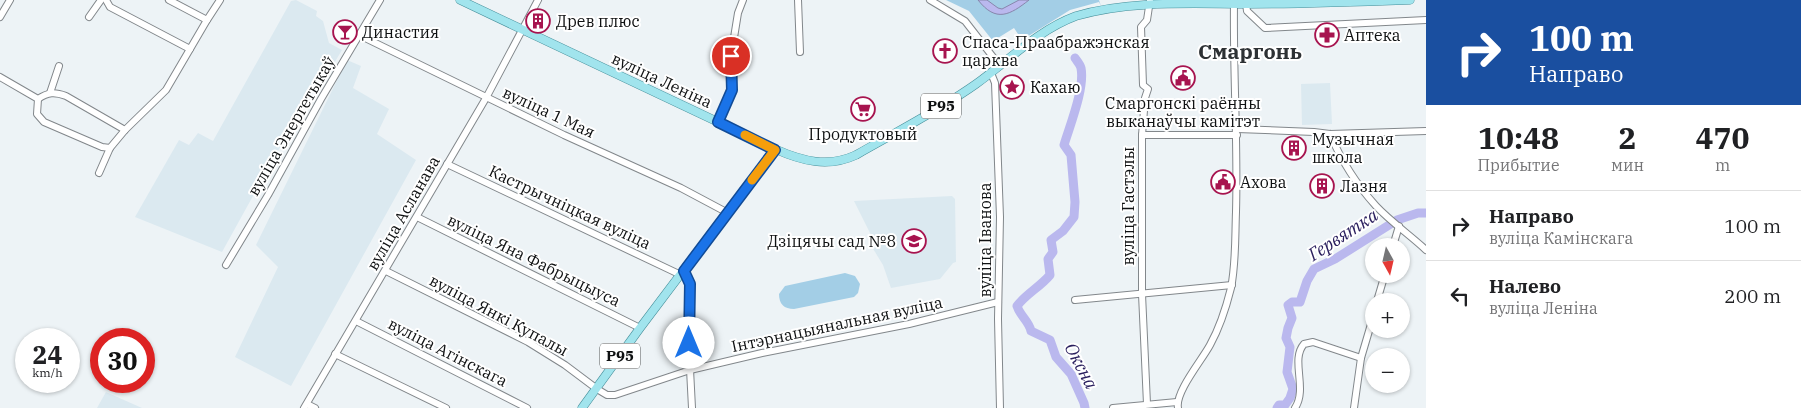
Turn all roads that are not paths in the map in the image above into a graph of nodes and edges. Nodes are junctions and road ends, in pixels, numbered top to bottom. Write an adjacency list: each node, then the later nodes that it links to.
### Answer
1 (10, 0): 17 (street)
2 (102, 0): 18 (street)
3 (106, 0): 23 (street)
4 (169, 0): 19 (street)
5 (220, 0): 19 (street)
6 (380, 0): 22 (street, вуліца Энергетыкаў)
7 (460, 0): 21 (main road, вуліца Леніна)
8 (538, 0): 21 (street, вуліца Асланава)
9 (743, 0): 32 (street)
10 (798, 0): 24 (street)
11 (930, 0): 26 (street)
12 (1410, 0): 13 (main road, вуліца Леніна)
13 (1359, 1): 16 (main road, вуліца Леніна)
14 (1150, 2): 15 (main road, вуліца Леніна / Р95); 26 (main road, вуліца Леніна / Р95); 37 (street, вуліца Гастэлы)
15 (1234, 2): 16 (main road, вуліца Леніна); 35 (street)
16 (1246, 4): 20 (street)
17 (0, 17)
18 (89, 17)
19 (206, 20): 23 (street)
20 (1426, 20)
21 (522, 30): 31 (street, вуліца Асланава); 32 (main road, вуліца Леніна)
22 (359, 35): 31 (street, вуліца 1 Мая); 47 (street, вуліца Энергетыкаў)
23 (190, 49): 33 (street)
24 (800, 52)
25 (59, 66): 29 (street)
26 (1000, 66): 27 (main road, вуліца Леніна / Р95)
27 (991, 73): 39 (main road, вуліца Леніна / Р95); 53 (street, вуліца Іванова)
28 (0, 77): 30 (street)
29 (50, 93): 30 (street); 33 (street)
30 (38, 98): 38 (street)
31 (486, 98): 40 (street, вуліца Асланава); 42 (street, вуліца 1 Мая)
32 (718, 122): 39 (main road, вуліца Леніна)
33 (125, 130): 38 (street)
34 (1426, 131): 36 (street)
35 (1237, 132): 36 (street); 37 (street); 50 (street)
36 (1330, 134): 44 (street)
37 (1142, 135): 51 (street, вуліца Гастэлы)
38 (110, 148): 41 (street)
39 (775, 150): 42 (main road, Р95)
40 (446, 164): 43 (street, вуліца Асланава); 49 (street, Кастрычніцкая вуліца)
41 (99, 172)
42 (728, 213): 49 (main road, Р95)
43 (416, 217): 48 (street, вуліца Асланава); 55 (street, вуліца Яна Фабрыцыуса)
44 (1399, 225): 45 (street); 46 (street)
45 (1395, 238)
46 (1426, 250)
47 (226, 265)
48 (386, 271): 54 (street, вуліца Асланава); 60 (street, вуліца Янкі Купалы)
49 (683, 273): 55 (main road, Р95); 59 (street)
50 (1232, 285): 51 (street); 62 (street)
51 (1142, 294): 52 (street); 61 (street, вуліца Гастэлы)
52 (1075, 300)
53 (998, 302): 59 (street, Інтэрнацыянальная вуліца); 69 (street, вуліца Іванова)
54 (356, 321): 57 (street, вуліца Асланава); 66 (street, вуліца Агінскага)
55 (640, 328): 60 (main road, Р95)
56 (1367, 338): 58 (street)
57 (336, 354): 63 (street, вуліца Асланава); 65 (street)
58 (1361, 358): 71 (street); 72 (street)
59 (690, 370): 60 (street, Інтэрнацыянальная вуліца); 68 (street)
60 (596, 389): 67 (main road, Р95)
61 (1148, 404): 62 (street); 70 (street)
62 (1177, 405)
63 (305, 406): 64 (street)
64 (315, 408)
65 (446, 408)
66 (527, 408)
67 (582, 408)
68 (692, 408)
69 (1000, 408)
70 (1113, 408)
71 (1295, 408)
72 (1354, 408)

